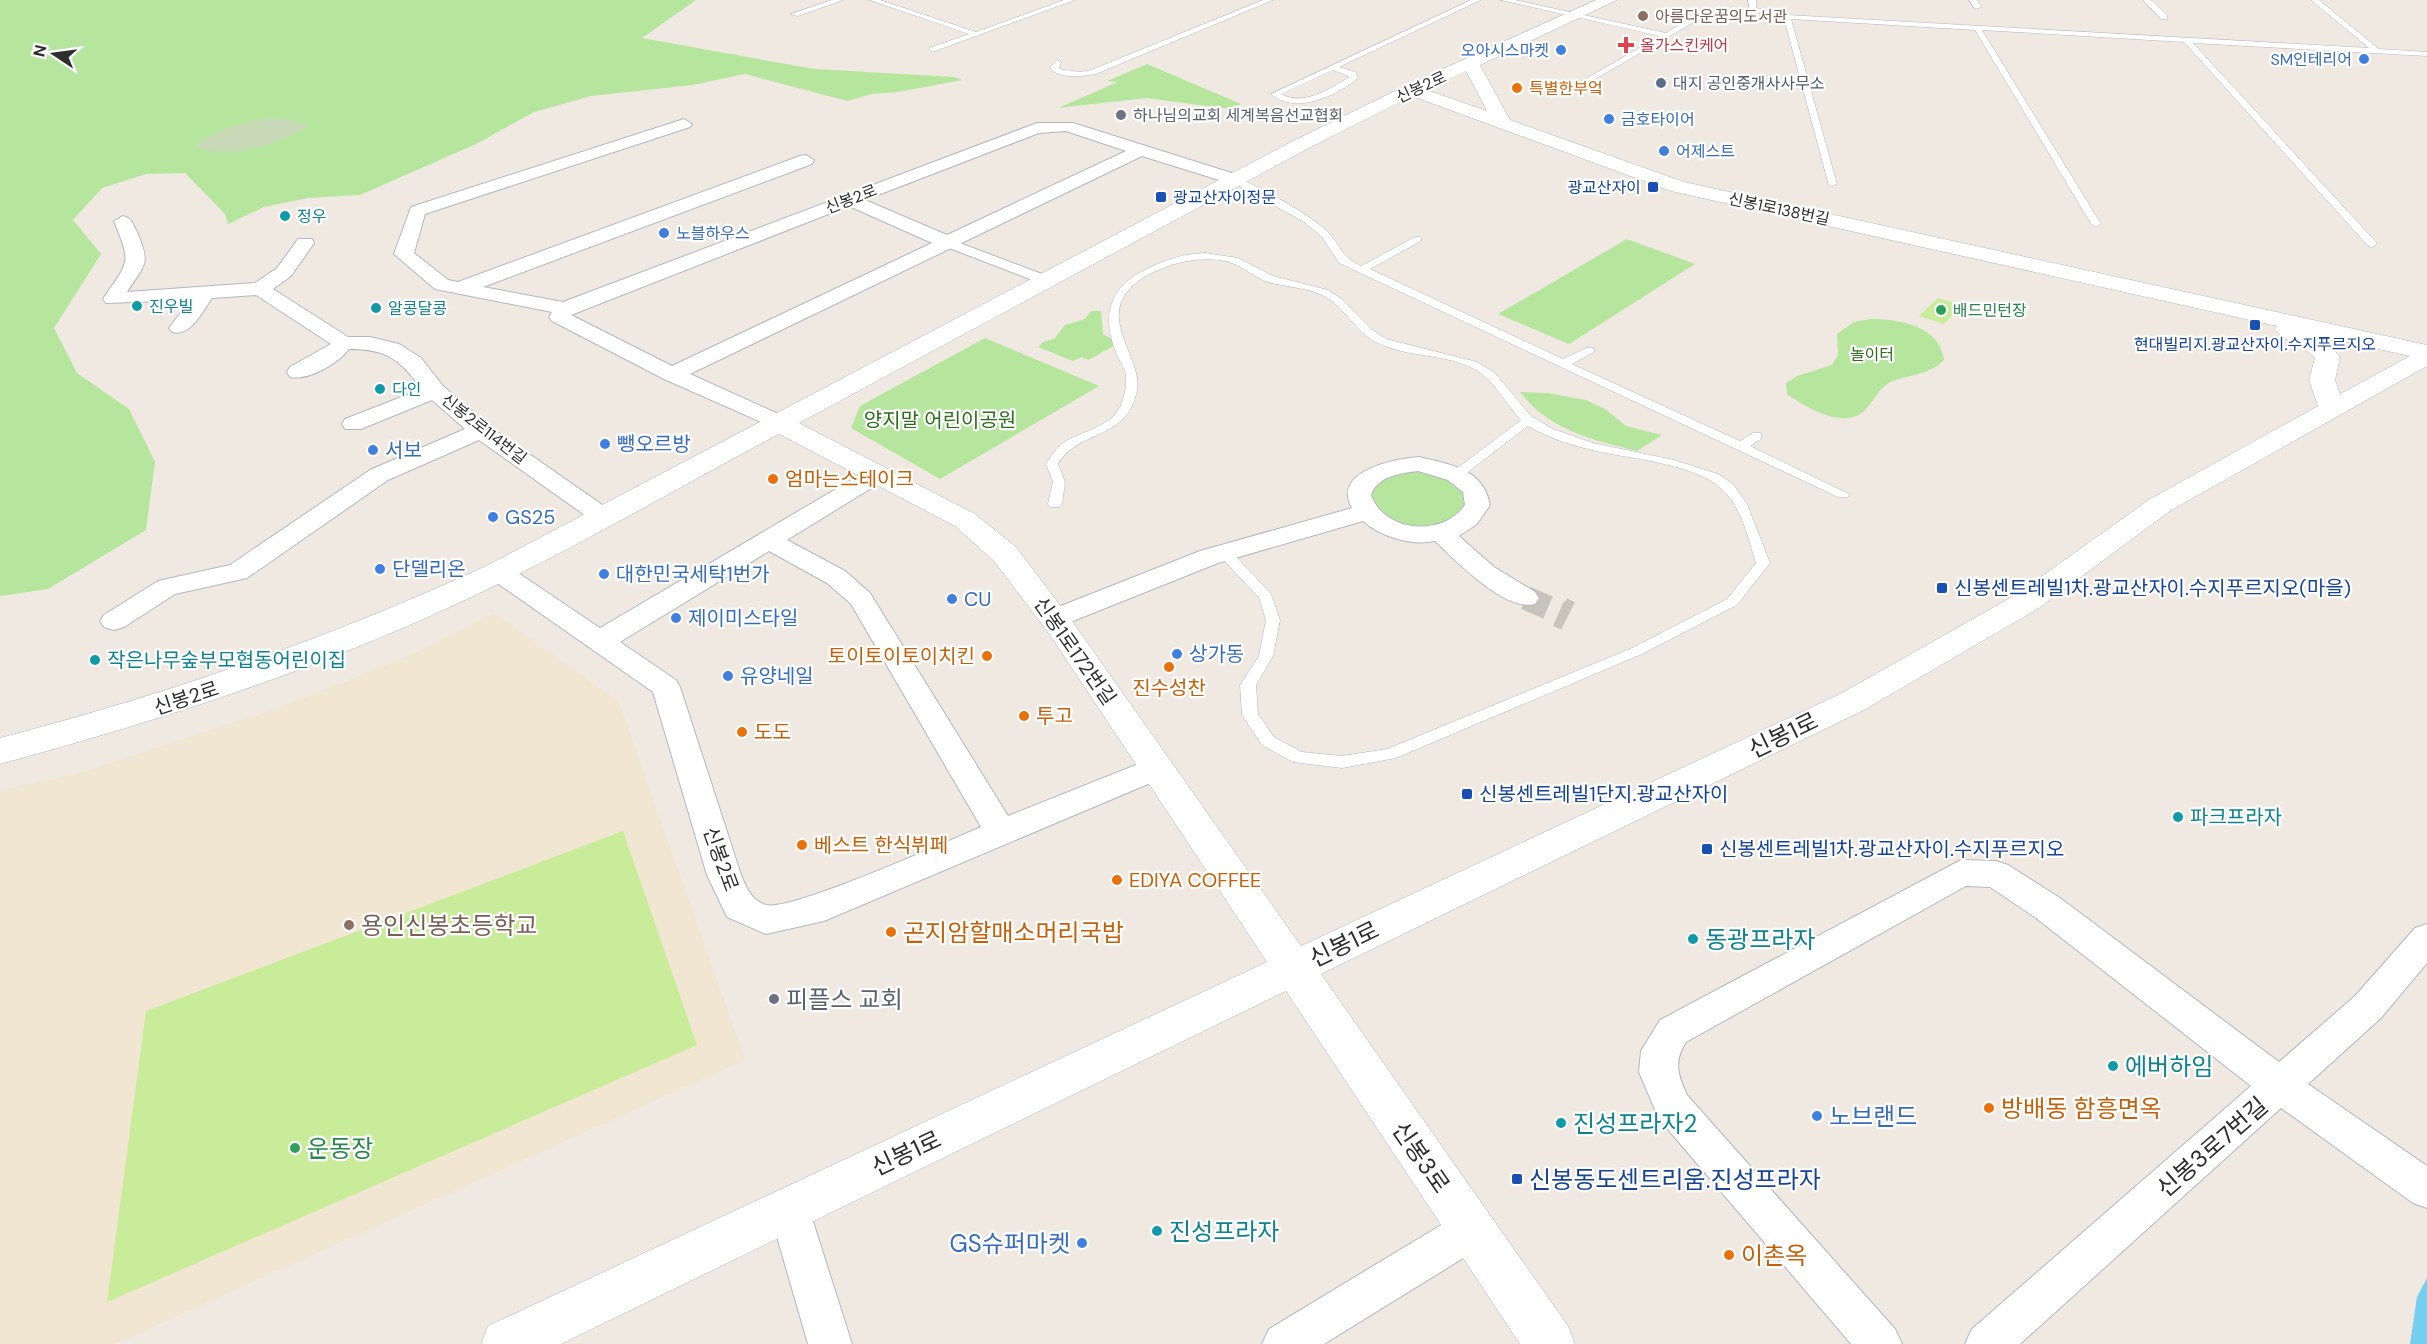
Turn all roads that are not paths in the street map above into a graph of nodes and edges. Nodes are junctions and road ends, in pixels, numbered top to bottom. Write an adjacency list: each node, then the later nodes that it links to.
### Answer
1 (839, 0): 11 (lane)
2 (873, 0): 17 (lane)
3 (1071, 0): 17 (lane)
4 (1269, 0): 23 (lane)
5 (1477, 0): 25 (lane)
6 (1505, 0): 12 (lane)
7 (1609, 0): 12 (street, 신봉2로)
8 (1752, 0): 13 (lane)
9 (2147, 0): 14 (lane)
10 (2315, 0): 21 (lane)
11 (795, 14)
12 (1571, 16): 18 (lane); 24 (street, 신봉2로)
13 (1787, 17): 16 (lane); 33 (lane)
14 (2164, 17)
15 (1692, 21): 18 (lane)
16 (1977, 28): 19 (lane); 36 (lane)
17 (976, 34): 20 (lane)
18 (1666, 36): 27 (lane)
19 (2186, 40): 21 (lane); 40 (lane)
20 (932, 50)
21 (2377, 51): 22 (lane)
22 (2427, 54)
23 (1057, 62)
24 (1470, 63): 26 (street, 신봉2로); 29 (street)
25 (1331, 67): 25 (lane)
26 (1411, 90): 29 (street, 신봉1로138번길); 32 (street, 신봉2로)
27 (1571, 91)
28 (684, 124): 43 (street)
29 (1504, 125): 47 (street, 신봉1로138번길)
30 (1141, 150): 32 (street, 신봉2로); 34 (street, 신봉2로); 39 (street)
31 (806, 160): 43 (street)
32 (1235, 180): 41 (lane); 42 (street, 신봉2로)
33 (1832, 184)
34 (849, 200): 39 (street); 46 (street, 신봉2로)
35 (123, 221): 45 (street)
36 (2096, 224)
37 (1418, 238): 41 (lane)
38 (305, 243): 44 (street)
39 (949, 243): 42 (street); 54 (street)
40 (2372, 244)
41 (1361, 270): 52 (lane)
42 (1045, 280): 58 (street, 신봉2로)
43 (459, 288): 46 (street)
44 (260, 289): 45 (street); 49 (street)
45 (206, 292): 48 (street)
46 (565, 308): 54 (street)
47 (2247, 312): 51 (street); 56 (street)
48 (178, 328)
49 (343, 343): 53 (street); 55 (street, 신봉2로114번길)
50 (1590, 350): 52 (lane)
51 (2427, 354): 56 (street, 신봉1로)
52 (1563, 364): 62 (lane)
53 (298, 372)
54 (672, 374): 58 (street)
55 (435, 391): 59 (street); 60 (street, 신봉2로114번길)
56 (2332, 409): 81 (street, 신봉1로)
57 (1528, 420): 64 (lane); 66 (lane); 71 (lane)
58 (777, 422): 63 (street, 신봉1로172번길); 68 (street, 신봉2로)
59 (354, 424)
60 (482, 431): 68 (street, 신봉2로114번길); 75 (street)
61 (1757, 436): 62 (lane)
62 (1740, 447): 65 (lane)
63 (878, 474): 70 (street); 74 (street, 신봉1로172번길)
64 (1456, 475): 67 (street); 69 (street)
65 (1842, 494)
66 (1055, 504)
67 (1366, 512): 69 (street); 71 (street)
68 (602, 516): 72 (street, 신봉2로)
69 (1441, 532): 73 (street)
70 (769, 540): 76 (street); 79 (street)
71 (1224, 552): 74 (street)
72 (499, 573): 76 (street, 신봉2로); 77 (street, 신봉2로)
73 (1526, 598)
74 (1053, 619): 78 (street, 신봉1로172번길)
75 (114, 621)
76 (600, 641): 79 (street, 신봉2로)
77 (0, 751)
78 (1156, 768): 79 (street, 신봉2로); 81 (street, 신봉1로172번길)
79 (1001, 833)
80 (2427, 938): 82 (street, 신봉3로7번길)
81 (1292, 969): 84 (street, 신봉1로); 85 (street, 신봉3로)
82 (2281, 1087): 83 (street); 90 (street); 91 (street, 신봉3로7번길)
83 (2427, 1189)
84 (789, 1209): 86 (street, 신봉1로); 87 (street)
85 (1471, 1230): 88 (street); 89 (street, 신봉3로)
86 (506, 1344)
87 (830, 1344)
88 (1284, 1344)
89 (1550, 1344)
90 (1880, 1344)
91 (1987, 1344)

